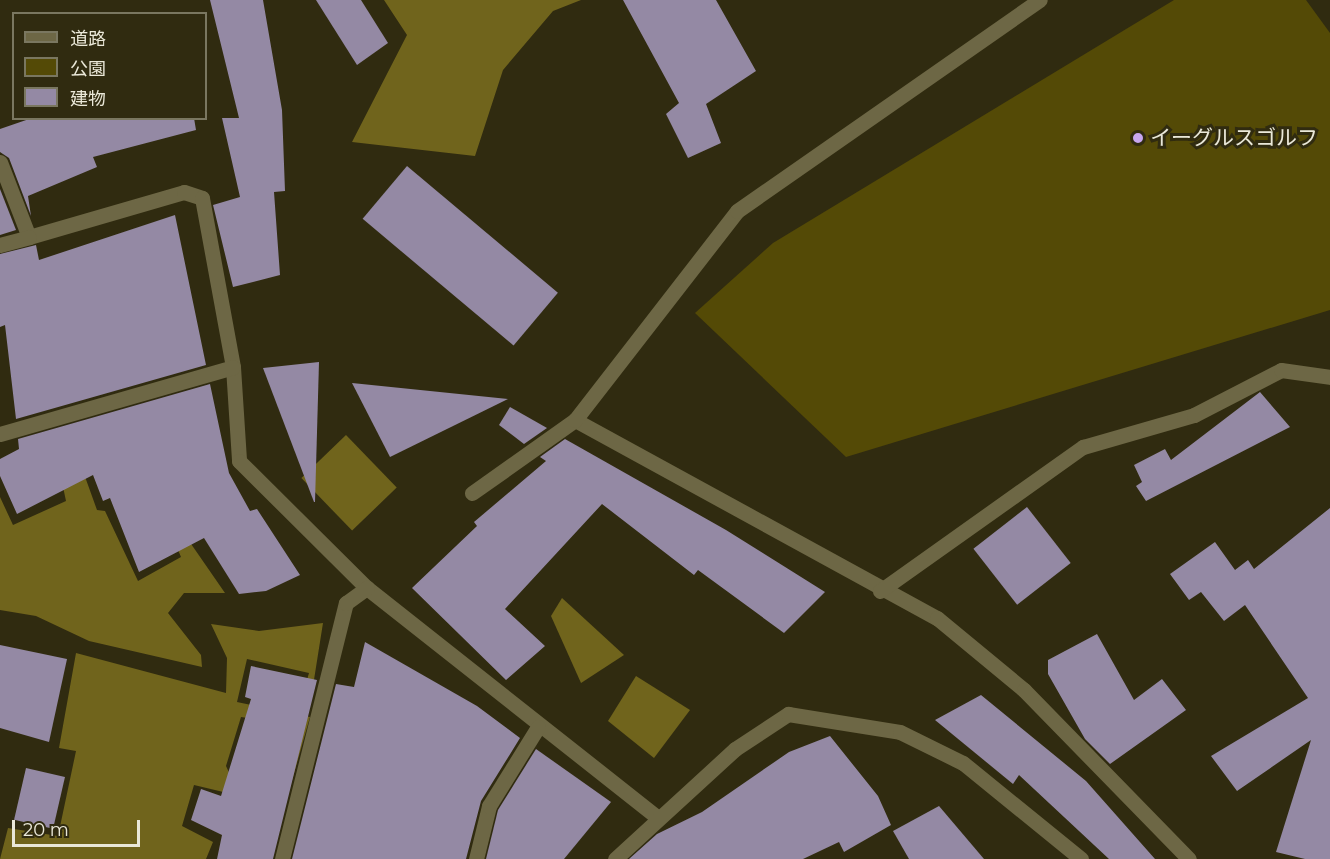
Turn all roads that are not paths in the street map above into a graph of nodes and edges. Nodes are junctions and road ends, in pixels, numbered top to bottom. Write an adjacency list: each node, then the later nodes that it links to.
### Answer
1 (1040, 0): 7 (street)
2 (0, 162): 3 (street)
3 (29, 237): 4 (street); 5 (street)
4 (0, 245)
5 (233, 367): 8 (street); 10 (street)
6 (1330, 377): 11 (street)
7 (575, 420): 9 (street); 11 (street)
8 (0, 434)
9 (472, 493)
10 (367, 588): 12 (street); 14 (street)
11 (880, 591): 18 (street)
12 (538, 727): 13 (street); 15 (street)
13 (657, 817): 16 (street); 17 (street)
14 (282, 859)
15 (476, 859)
16 (615, 859)
17 (1081, 859)
18 (1189, 859)

